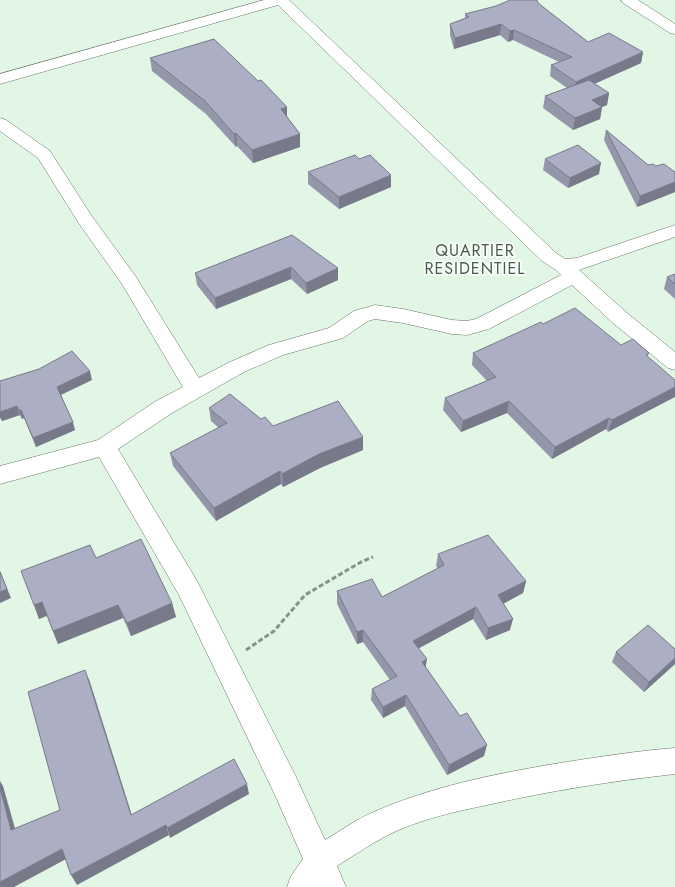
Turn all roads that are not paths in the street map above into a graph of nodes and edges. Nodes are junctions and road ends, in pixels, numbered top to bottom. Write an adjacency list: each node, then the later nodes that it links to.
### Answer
1 (280, 0): 4 (street); 7 (street)
2 (628, 0): 3 (street)
3 (675, 30)
4 (0, 79)
5 (0, 123): 9 (street)
6 (675, 232): 7 (street)
7 (568, 271): 8 (street); 9 (street)
8 (675, 363)
9 (195, 389): 10 (street)
10 (105, 447): 11 (street); 13 (street)
11 (0, 474)
12 (675, 761): 13 (street)
13 (320, 860): 14 (street); 15 (street)
14 (302, 887)
15 (331, 887)

